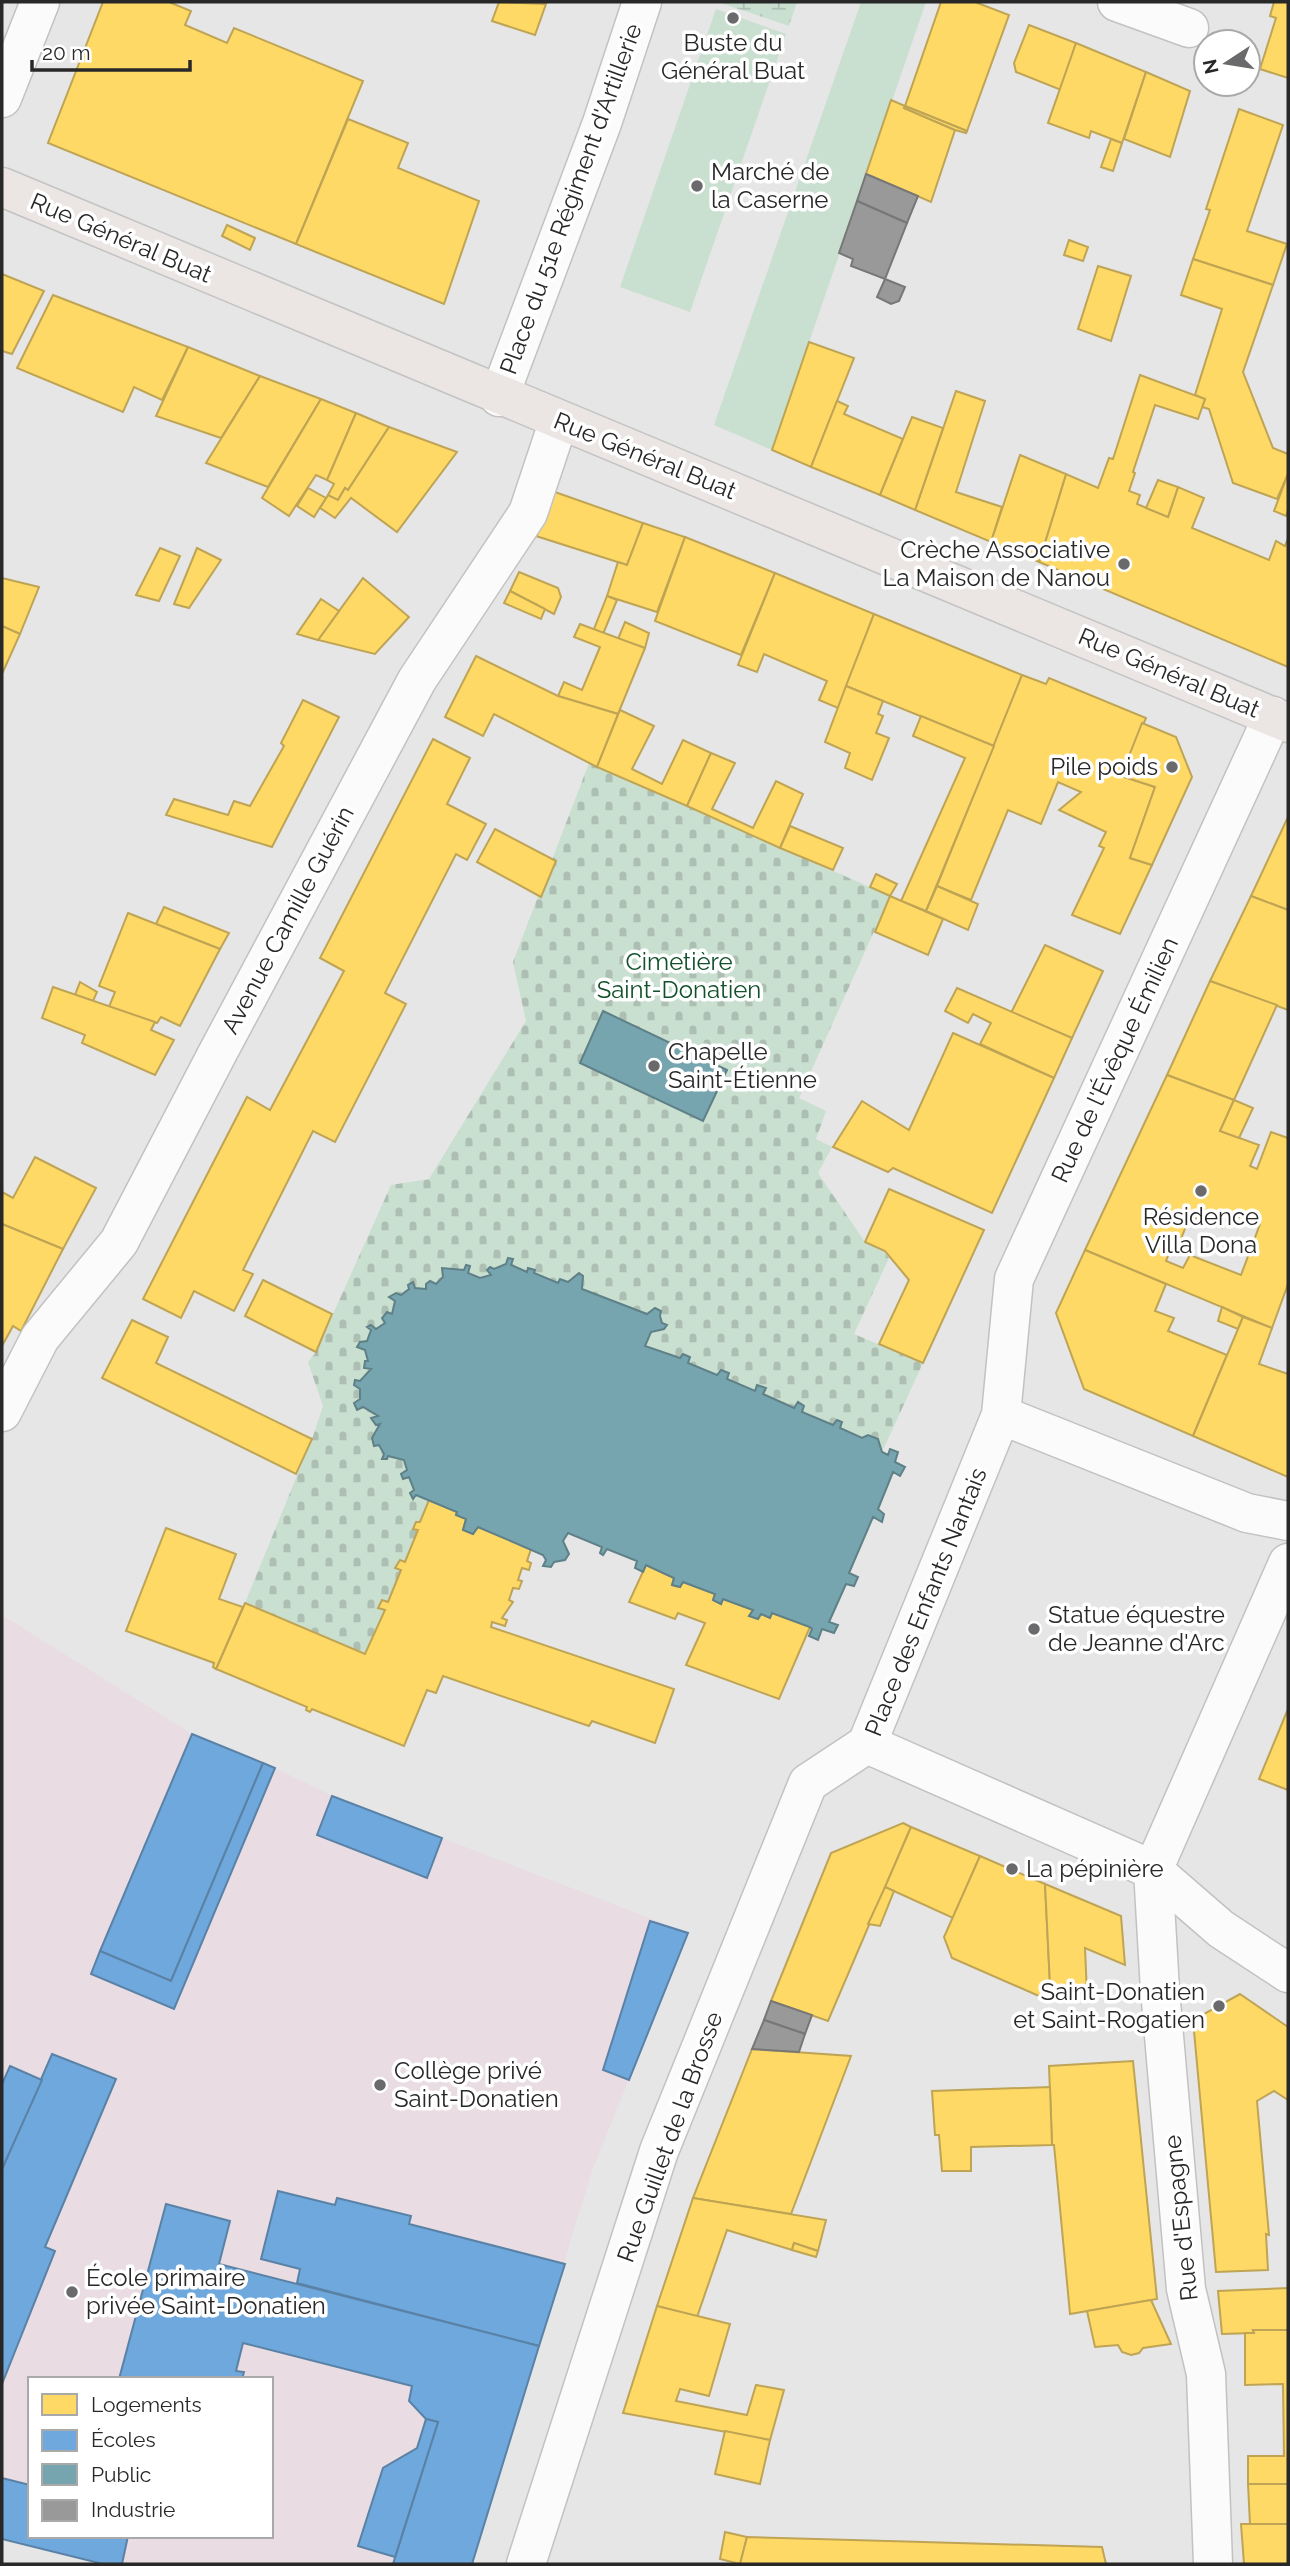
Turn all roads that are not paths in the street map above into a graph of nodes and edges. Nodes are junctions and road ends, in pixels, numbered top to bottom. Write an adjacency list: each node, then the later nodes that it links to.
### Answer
1 (40, 2): 5 (street)
2 (642, 2): 7 (street, Place du 51e Régiment d'Artillerie)
3 (1117, 2): 4 (street)
4 (1189, 28)
5 (2, 98)
6 (2, 187): 7 (main road, Rue Général Buat)
7 (499, 397): 8 (main road, Rue Général Buat)
8 (559, 420): 9 (main road, Rue Général Buat); 10 (street, Avenue Camille Guérin)
9 (1280, 720): 11 (street, Rue de l'Évêque Émilien)
10 (2, 1412)
11 (1001, 1415): 12 (street); 14 (street, Place des Enfants Nantais)
12 (1288, 1521)
13 (1288, 1563): 15 (street)
14 (867, 1744): 15 (street, Place des Enfants Nantais); 17 (street, Rue Guillet de la Brosse)
15 (1153, 1870): 16 (street, Place des Enfants Nantais); 18 (street, Rue d'Espagne)
16 (1288, 1973)
17 (526, 2564)
18 (1213, 2564)

